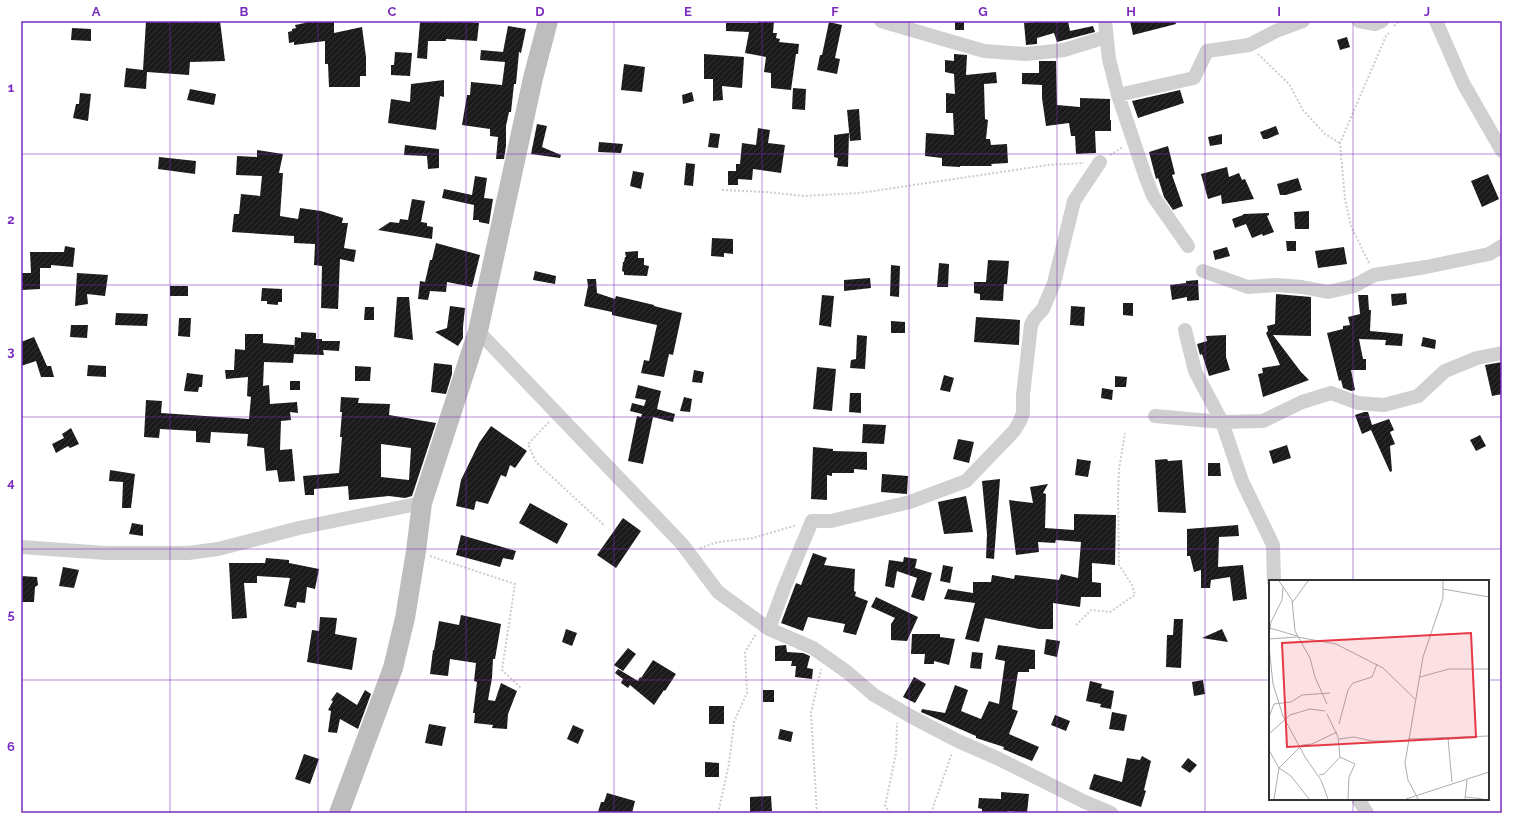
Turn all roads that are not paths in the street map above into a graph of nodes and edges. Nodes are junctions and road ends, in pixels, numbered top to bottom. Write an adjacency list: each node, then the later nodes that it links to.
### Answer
1 (548, 21): 16 (main road)
2 (881, 21): 8 (street)
3 (1105, 21): 8 (street)
4 (1303, 21): 9 (street)
5 (1359, 21): 6 (street)
6 (1382, 21)
7 (1436, 21): 10 (street)
8 (1106, 37): 9 (street)
9 (1118, 95): 12 (street)
10 (1502, 150)
11 (1100, 162): 23 (street)
12 (1188, 246)
13 (1502, 246): 14 (street)
14 (1203, 271)
15 (1185, 330): 19 (street)
16 (478, 331): 20 (main road); 23 (street)
17 (1502, 354): 19 (street)
18 (1155, 416): 19 (street)
19 (1222, 422): 22 (street)
20 (422, 503): 21 (street); 25 (main road)
21 (21, 548)
22 (1274, 580)
23 (766, 627): 26 (street)
24 (1359, 800): 27 (street)
25 (339, 813)
26 (1111, 813)
27 (1367, 813)

